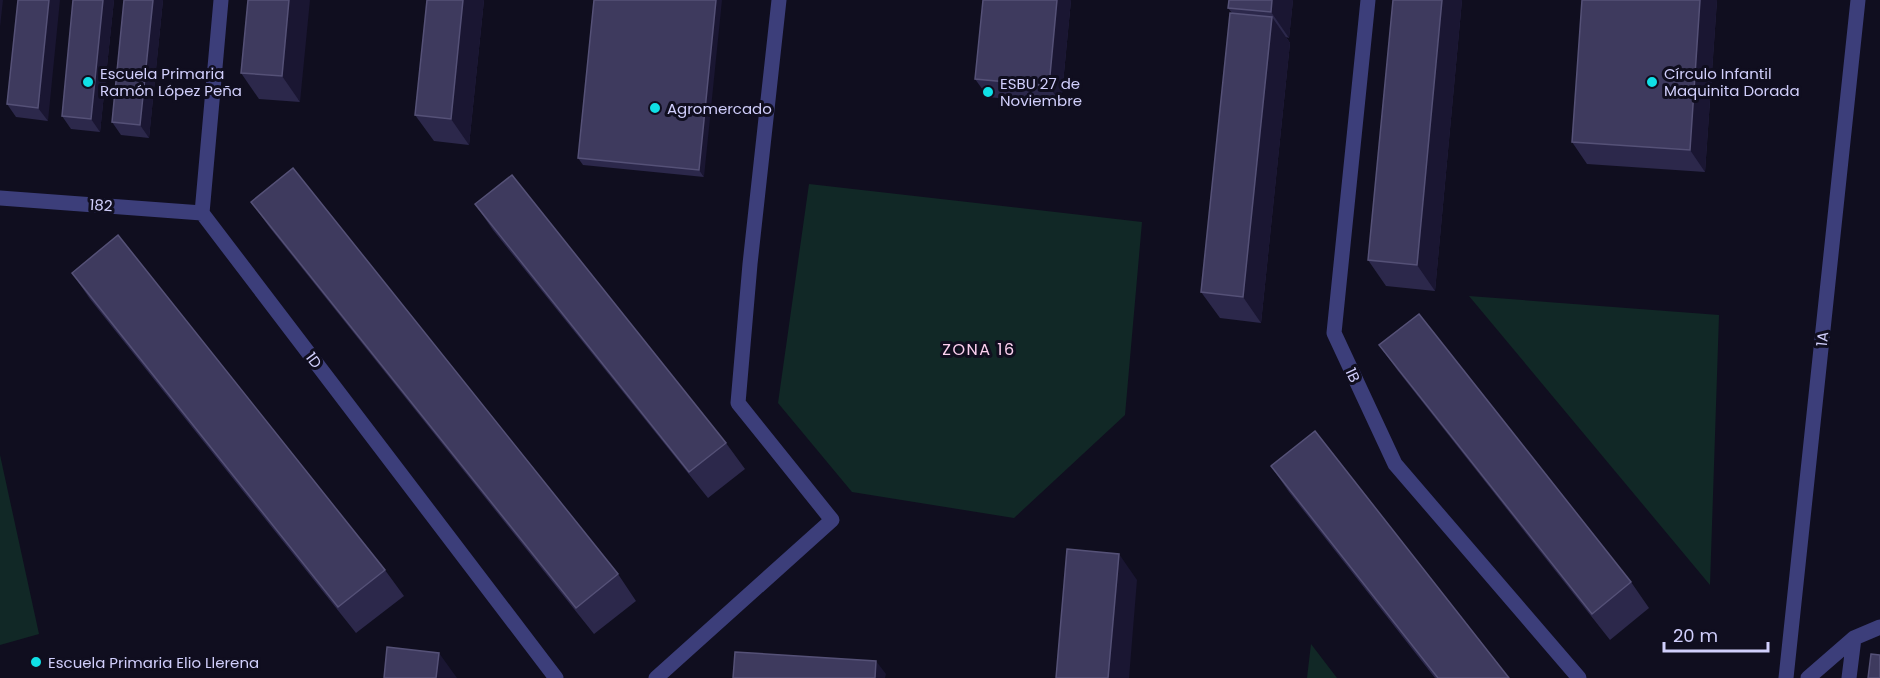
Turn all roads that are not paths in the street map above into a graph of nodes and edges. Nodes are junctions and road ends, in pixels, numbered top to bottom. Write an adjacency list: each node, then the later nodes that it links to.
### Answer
1 (221, 0): 6 (street)
2 (779, 0): 10 (street)
3 (1368, 0): 11 (street, 1B)
4 (1858, 0): 12 (street, 1A)
5 (0, 198): 6 (street, 182)
6 (202, 213): 9 (street, 1D)
7 (1880, 627): 8 (street)
8 (1854, 639): 13 (street); 14 (street)
9 (556, 678)
10 (656, 678)
11 (1579, 678)
12 (1786, 678)
13 (1808, 678)
14 (1849, 678)

